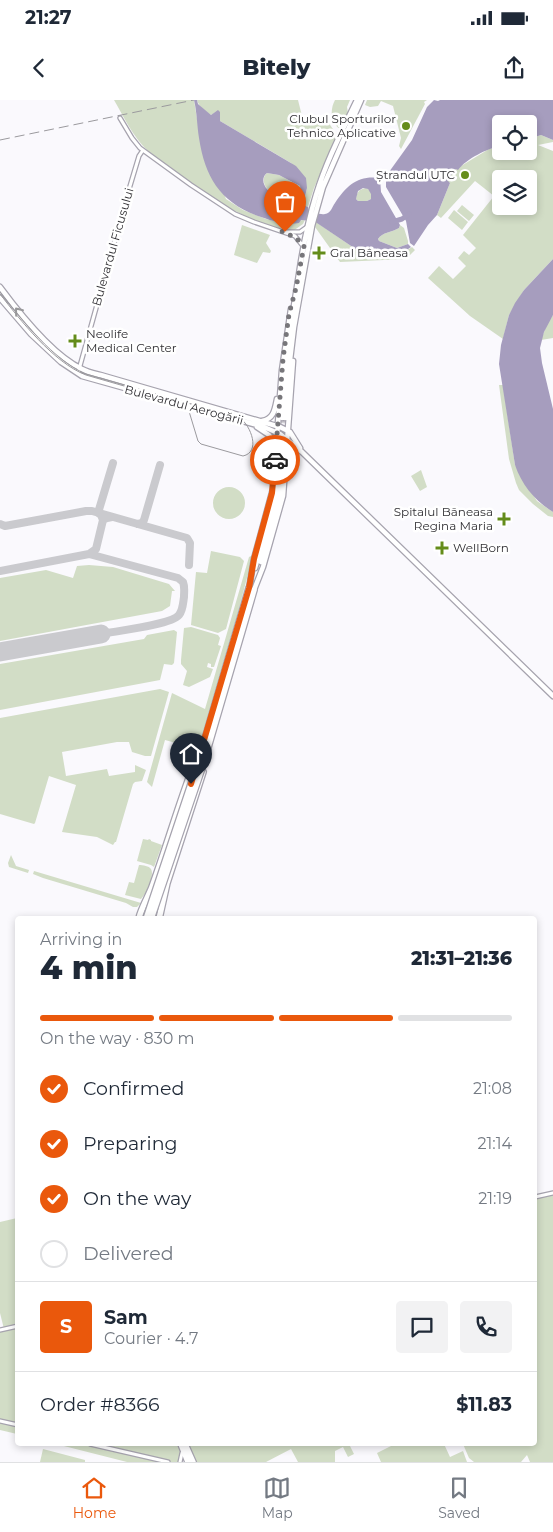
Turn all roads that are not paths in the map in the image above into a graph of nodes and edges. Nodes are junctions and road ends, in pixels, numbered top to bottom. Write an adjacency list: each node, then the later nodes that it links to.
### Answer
1 (357, 100): 5 (main road)
2 (362, 100): 5 (main road)
3 (120, 118): 4 (street)
4 (143, 150): 7 (street); 12 (street, Bulevardul Ficusului)
5 (315, 207): 6 (main road)
6 (309, 226): 7 (street); 8 (main road); 14 (main road)
7 (281, 231): 8 (street)
8 (304, 246): 10 (main road)
9 (0, 287): 12 (main road, one-way to 9)
10 (296, 288): 13 (main road); 14 (main road)
11 (0, 298): 12 (main road)
12 (78, 371): 15 (main road, Bulevardul Aerogării); 16 (main road, Bulevardul Aerogării)
13 (280, 386): 14 (main road); 16 (main road)
14 (283, 419): 17 (main road); 17 (main road)
15 (244, 421): 17 (main road, Bulevardul Aerogării); 18 (main road)
16 (260, 422): 17 (main road, Bulevardul Aerogării)
17 (279, 429): 18 (main road); 18 (main road, Bulevardul Aerogării); 18 (main road); 19 (main road)
18 (285, 442): 19 (main road); 19 (main road); 20 (main road); 20 (main road)
19 (299, 447): 21 (main road)
20 (251, 589): 22 (highway)
21 (553, 696)
22 (204, 750): 23 (highway); 24 (highway); 28 (highway)
23 (199, 767): 26 (highway, bridge); 27 (highway, bridge)
24 (143, 909): 25 (highway); 29 (highway)
25 (139, 916)
26 (147, 916)
27 (152, 916)
28 (159, 916)
29 (159, 916)
30 (553, 1193): 31 (street)
31 (537, 1197)
32 (15, 1327): 33 (street)
33 (0, 1330)
34 (0, 1421): 35 (street)
35 (15, 1424)
36 (98, 1446): 40 (street)
37 (182, 1446): 43 (street)
38 (183, 1446): 44 (highway)
39 (183, 1446): 45 (highway)
40 (143, 1457): 41 (street); 42 (street)
41 (159, 1462)
42 (168, 1462)
43 (180, 1462)
44 (188, 1462)
45 (193, 1462)

